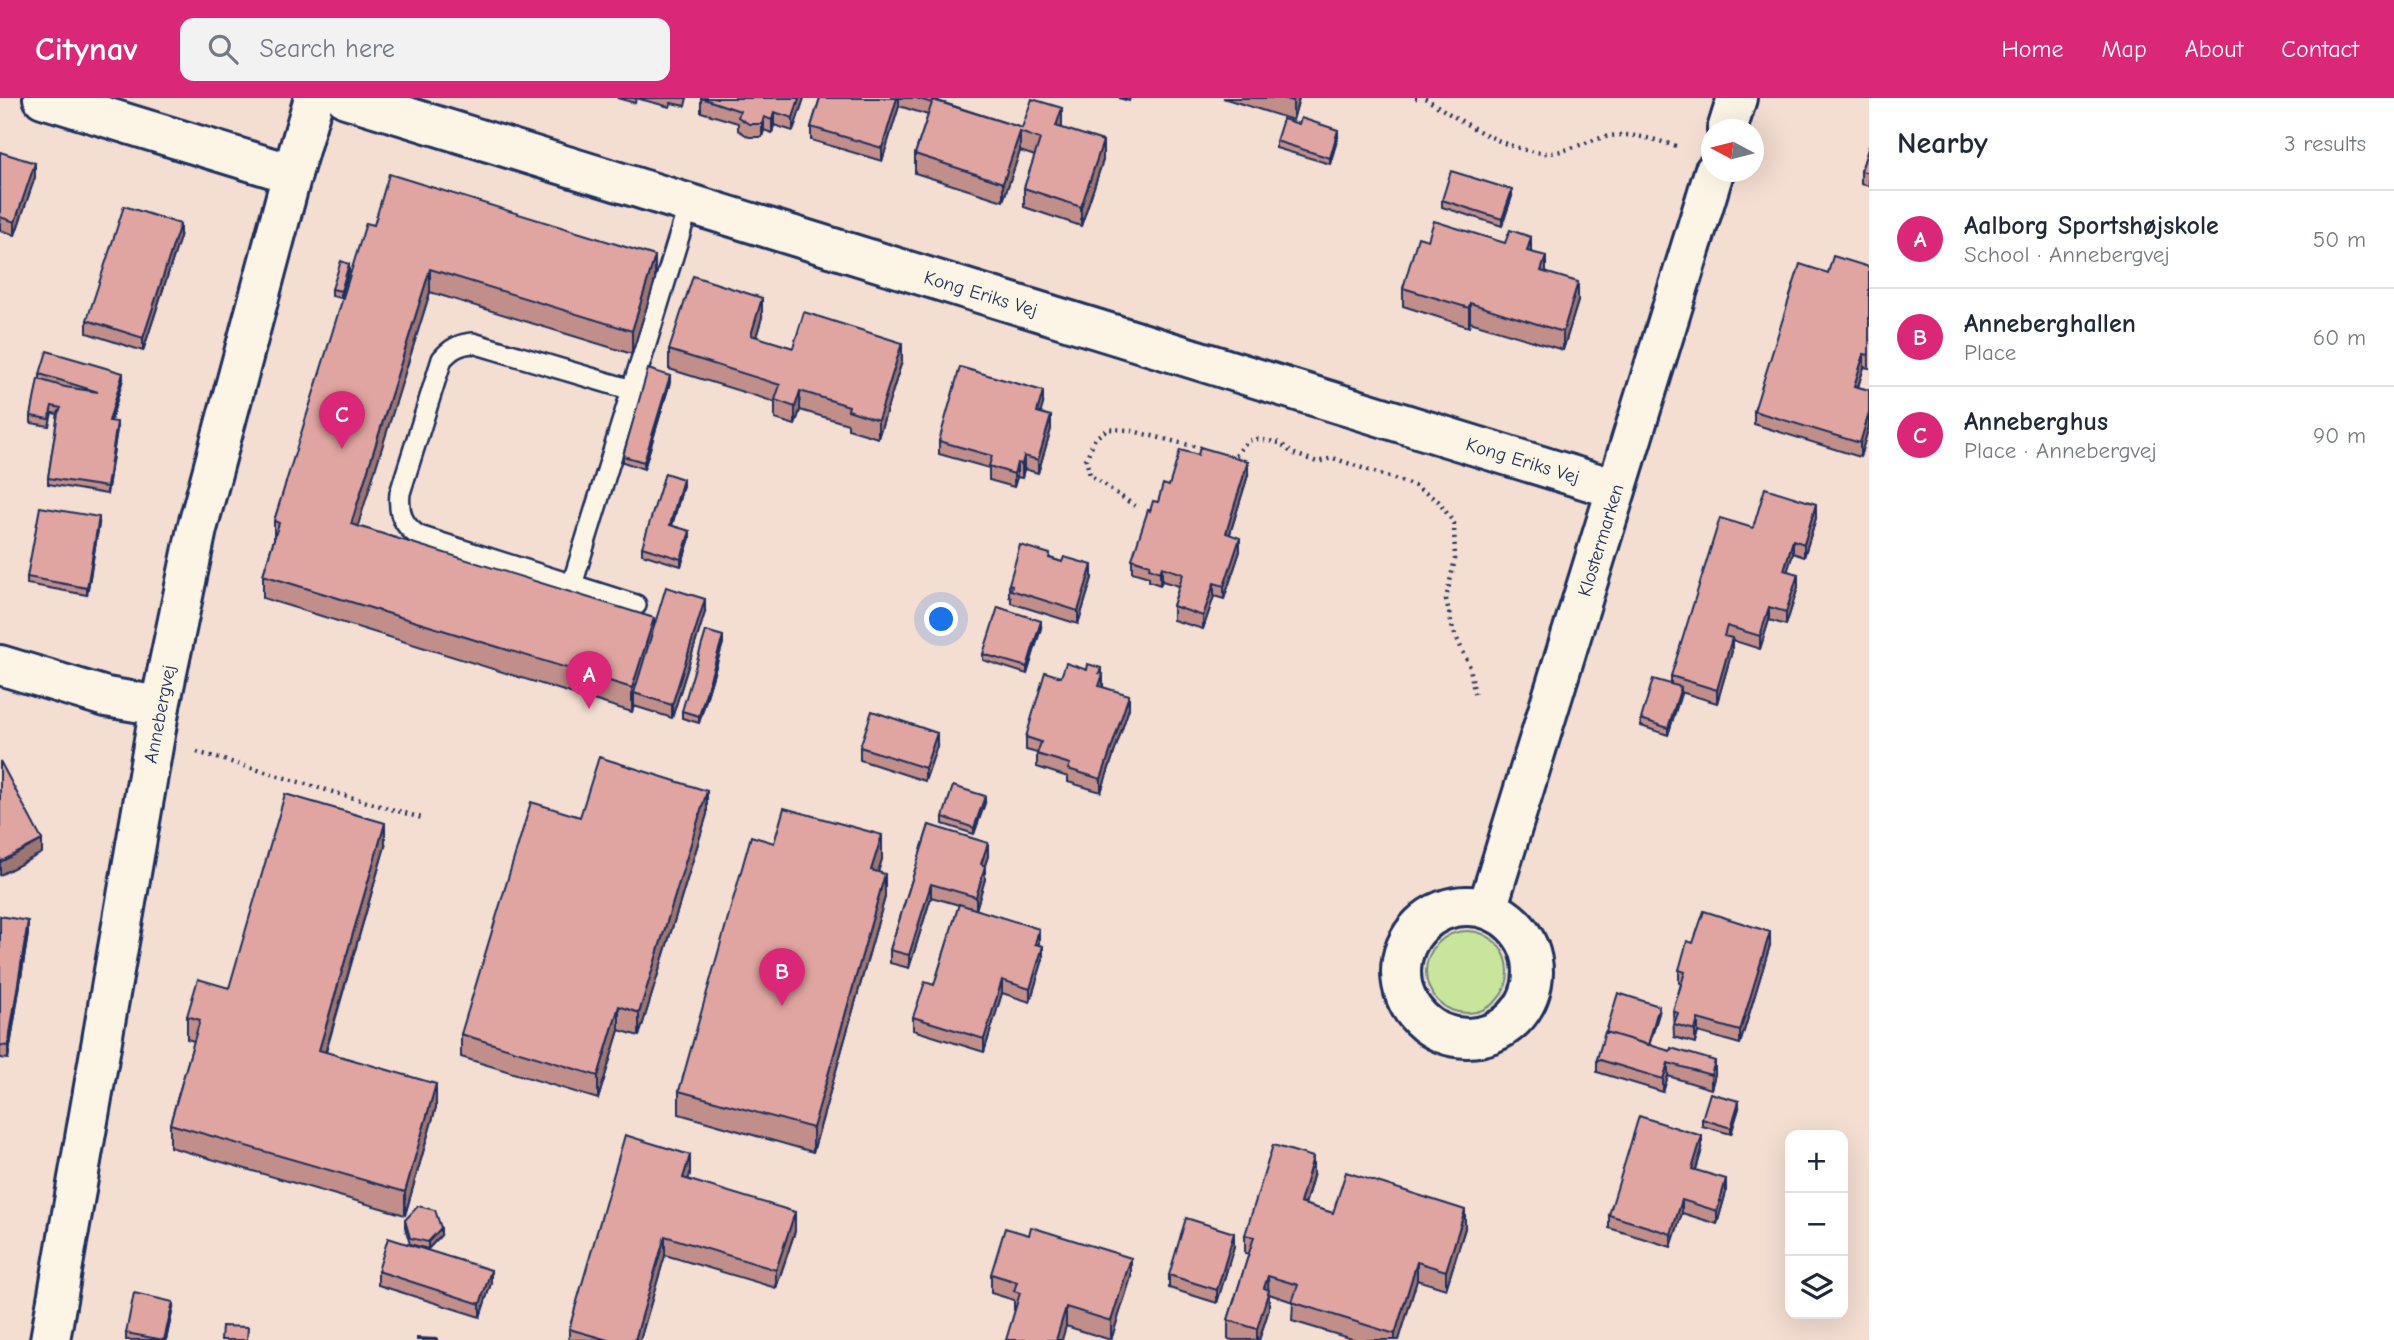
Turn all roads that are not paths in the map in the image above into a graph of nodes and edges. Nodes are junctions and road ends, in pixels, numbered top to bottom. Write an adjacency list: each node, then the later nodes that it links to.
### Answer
1 (43, 98): 7 (street)
2 (314, 98): 7 (street, Annebergvej)
3 (346, 98): 8 (street, Kong Eriks Vej)
4 (1737, 98): 5 (street)
5 (1730, 119)
6 (1700, 160): 10 (street, Klostermarken)
7 (292, 174): 14 (street, Annebergvej)
8 (690, 204): 9 (lane); 10 (street, Kong Eriks Vej)
9 (632, 390): 11 (lane); 11 (lane)
10 (1616, 489): 15 (street, Klostermarken)
11 (572, 585): 12 (lane)
12 (636, 605)
13 (0, 665): 14 (street)
14 (160, 706): 16 (street, Annebergvej)
15 (1487, 909)
16 (50, 1340)

